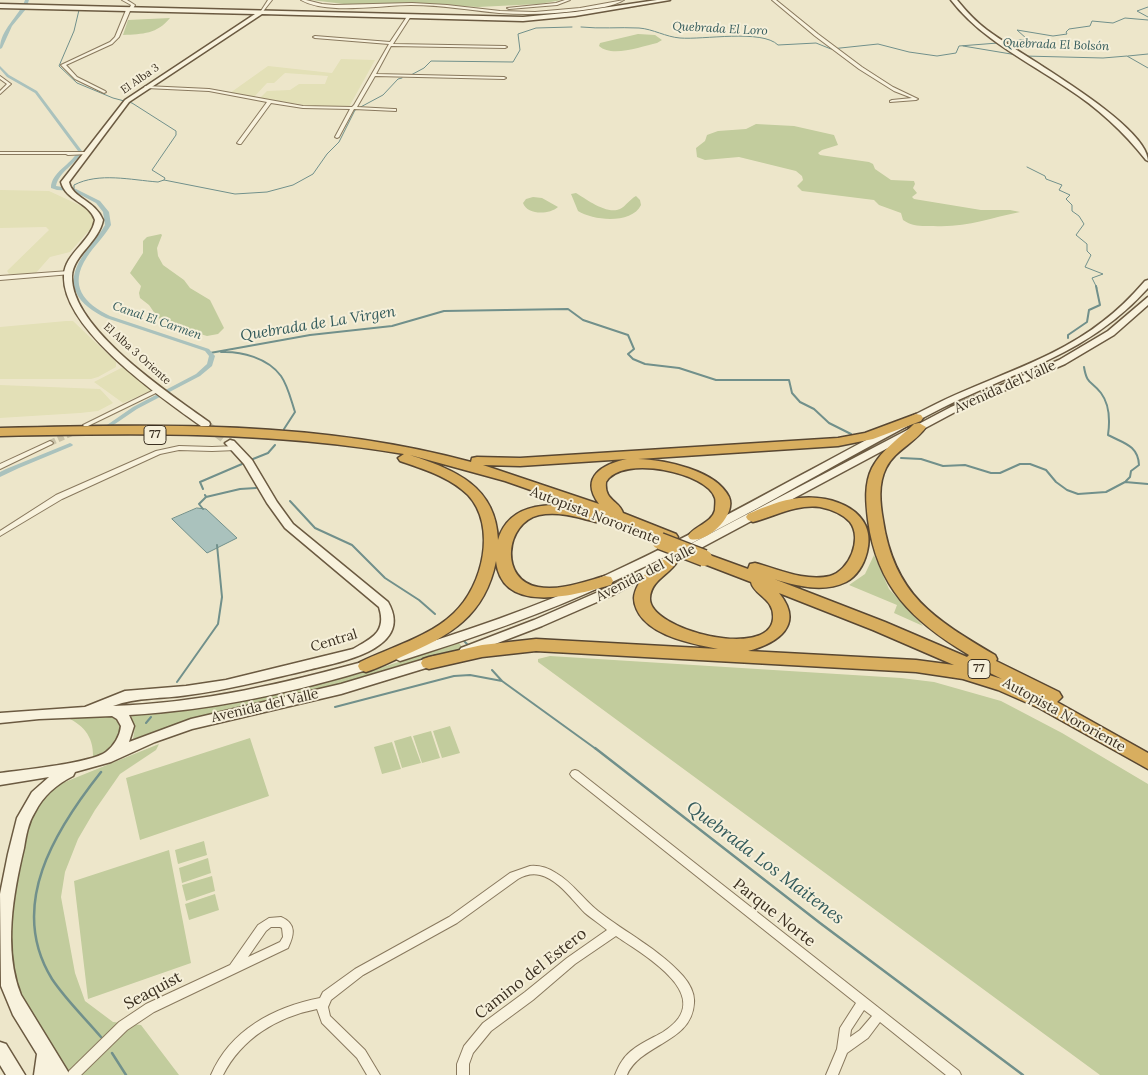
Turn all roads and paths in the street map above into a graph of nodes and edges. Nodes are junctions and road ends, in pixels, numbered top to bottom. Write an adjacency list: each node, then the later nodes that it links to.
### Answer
1 (124, 0): 12 (street)
2 (270, 0): 14 (street)
3 (303, 0): 11 (street)
4 (568, 0): 11 (street)
5 (622, 0): 11 (street)
6 (667, 0): 15 (main road)
7 (774, 0): 29 (street)
8 (954, 0): 18 (main road)
9 (962, 0): 18 (main road)
10 (0, 6): 12 (main road)
11 (474, 9)
12 (130, 10): 13 (main road); 27 (street)
13 (235, 12): 14 (main road); 16 (main road)
14 (260, 12): 15 (main road); 16 (main road, El Alba 3)
15 (409, 16): 19 (street)
16 (250, 17): 25 (main road, El Alba 3)
17 (316, 37): 19 (street)
18 (1005, 42): 21 (main road)
19 (391, 44): 20 (street); 22 (street)
20 (505, 47)
21 (1025, 55): 34 (main road); 37 (main road)
22 (374, 75): 24 (street); 30 (street)
23 (0, 77): 26 (street)
24 (504, 78)
25 (146, 87): 28 (street); 36 (main road, El Alba 3)
26 (0, 92)
27 (104, 92)
28 (270, 101): 30 (street); 33 (street)
29 (892, 101)
30 (353, 108): 31 (street); 32 (street)
31 (394, 110)
32 (337, 137)
33 (239, 143)
34 (1148, 146)
35 (0, 153): 36 (street)
36 (83, 153): 38 (main road, El Alba 3)
37 (1148, 159)
38 (69, 273): 39 (street); 42 (main road, El Alba 3 Oriente)
39 (0, 278)
40 (1148, 283): 43 (main road, Avenida del Valle)
41 (1148, 300): 43 (main road, Avenida del Valle)
42 (162, 393): 44 (main road, El Alba 3 Oriente); 45 (street)
43 (918, 423): 51 (highway); 53 (main road, Avenida del Valle); 57 (main road, Avenida del Valle); 65 (highway)
44 (205, 424)
45 (86, 425)
46 (0, 432): 51 (highway, Autopista Nororiente / 77)
47 (0, 438): 50 (highway, Autopista Nororiente / 77)
48 (50, 443): 52 (street)
49 (233, 446): 56 (street); 64 (main road, Central)
50 (394, 455): 54 (highway, Autopista Nororiente / 77); 63 (highway)
51 (426, 455): 55 (highway, Autopista Nororiente / 77)
52 (0, 467)
53 (752, 517): 59 (main road, Avenida del Valle); 60 (highway)
54 (600, 518): 58 (highway, Autopista Nororiente / 77); 61 (highway)
55 (630, 521): 57 (highway); 58 (highway, Autopista Nororiente / 77)
56 (0, 534)
57 (695, 536): 61 (main road, Avenida del Valle)
58 (666, 539): 60 (highway, Autopista Nororiente / 77, bridge)
59 (669, 562): 60 (highway); 62 (main road, Avenida del Valle)
60 (743, 568): 65 (highway, Autopista Nororiente / 77)
61 (605, 581): 63 (main road, Avenida del Valle)
62 (429, 663): 65 (highway); 70 (main road, Avenida del Valle)
63 (366, 666): 67 (main road, Avenida del Valle)
64 (125, 696): 66 (main road, Central); 67 (main road)
65 (1046, 698): 69 (highway, Autopista Nororiente / 77); 71 (highway, Autopista Nororiente / 77)
66 (87, 710): 67 (main road, Avenida del Valle); 68 (main road, Avenida del Valle)
67 (116, 712): 70 (main road, Avenida del Valle)
68 (0, 718)
69 (1148, 751)
70 (106, 758): 72 (main road, Avenida del Valle)
71 (1148, 762)
72 (81, 766): 74 (main road, Avenida del Valle); 75 (main road)
73 (575, 774): 78 (street, Parque Norte)
74 (0, 779)
75 (4, 876): 83 (main road)
76 (615, 930): 79 (street); 90 (street, Camino del Estero); 91 (street)
77 (234, 968): 77 (street, Seaquist); 87 (street, Seaquist)
78 (863, 1002): 80 (street, Parque Norte); 81 (street)
79 (323, 1003): 88 (street); 89 (street)
80 (879, 1015): 81 (street); 93 (street, Parque Norte)
81 (843, 1049): 92 (street)
82 (0, 1050): 84 (main road)
83 (46, 1052): 85 (main road); 86 (main road)
84 (16, 1075)
85 (44, 1075)
86 (61, 1075)
87 (73, 1075)
88 (217, 1075)
89 (374, 1075)
90 (463, 1075)
91 (621, 1075)
92 (832, 1075)
93 (955, 1075)

